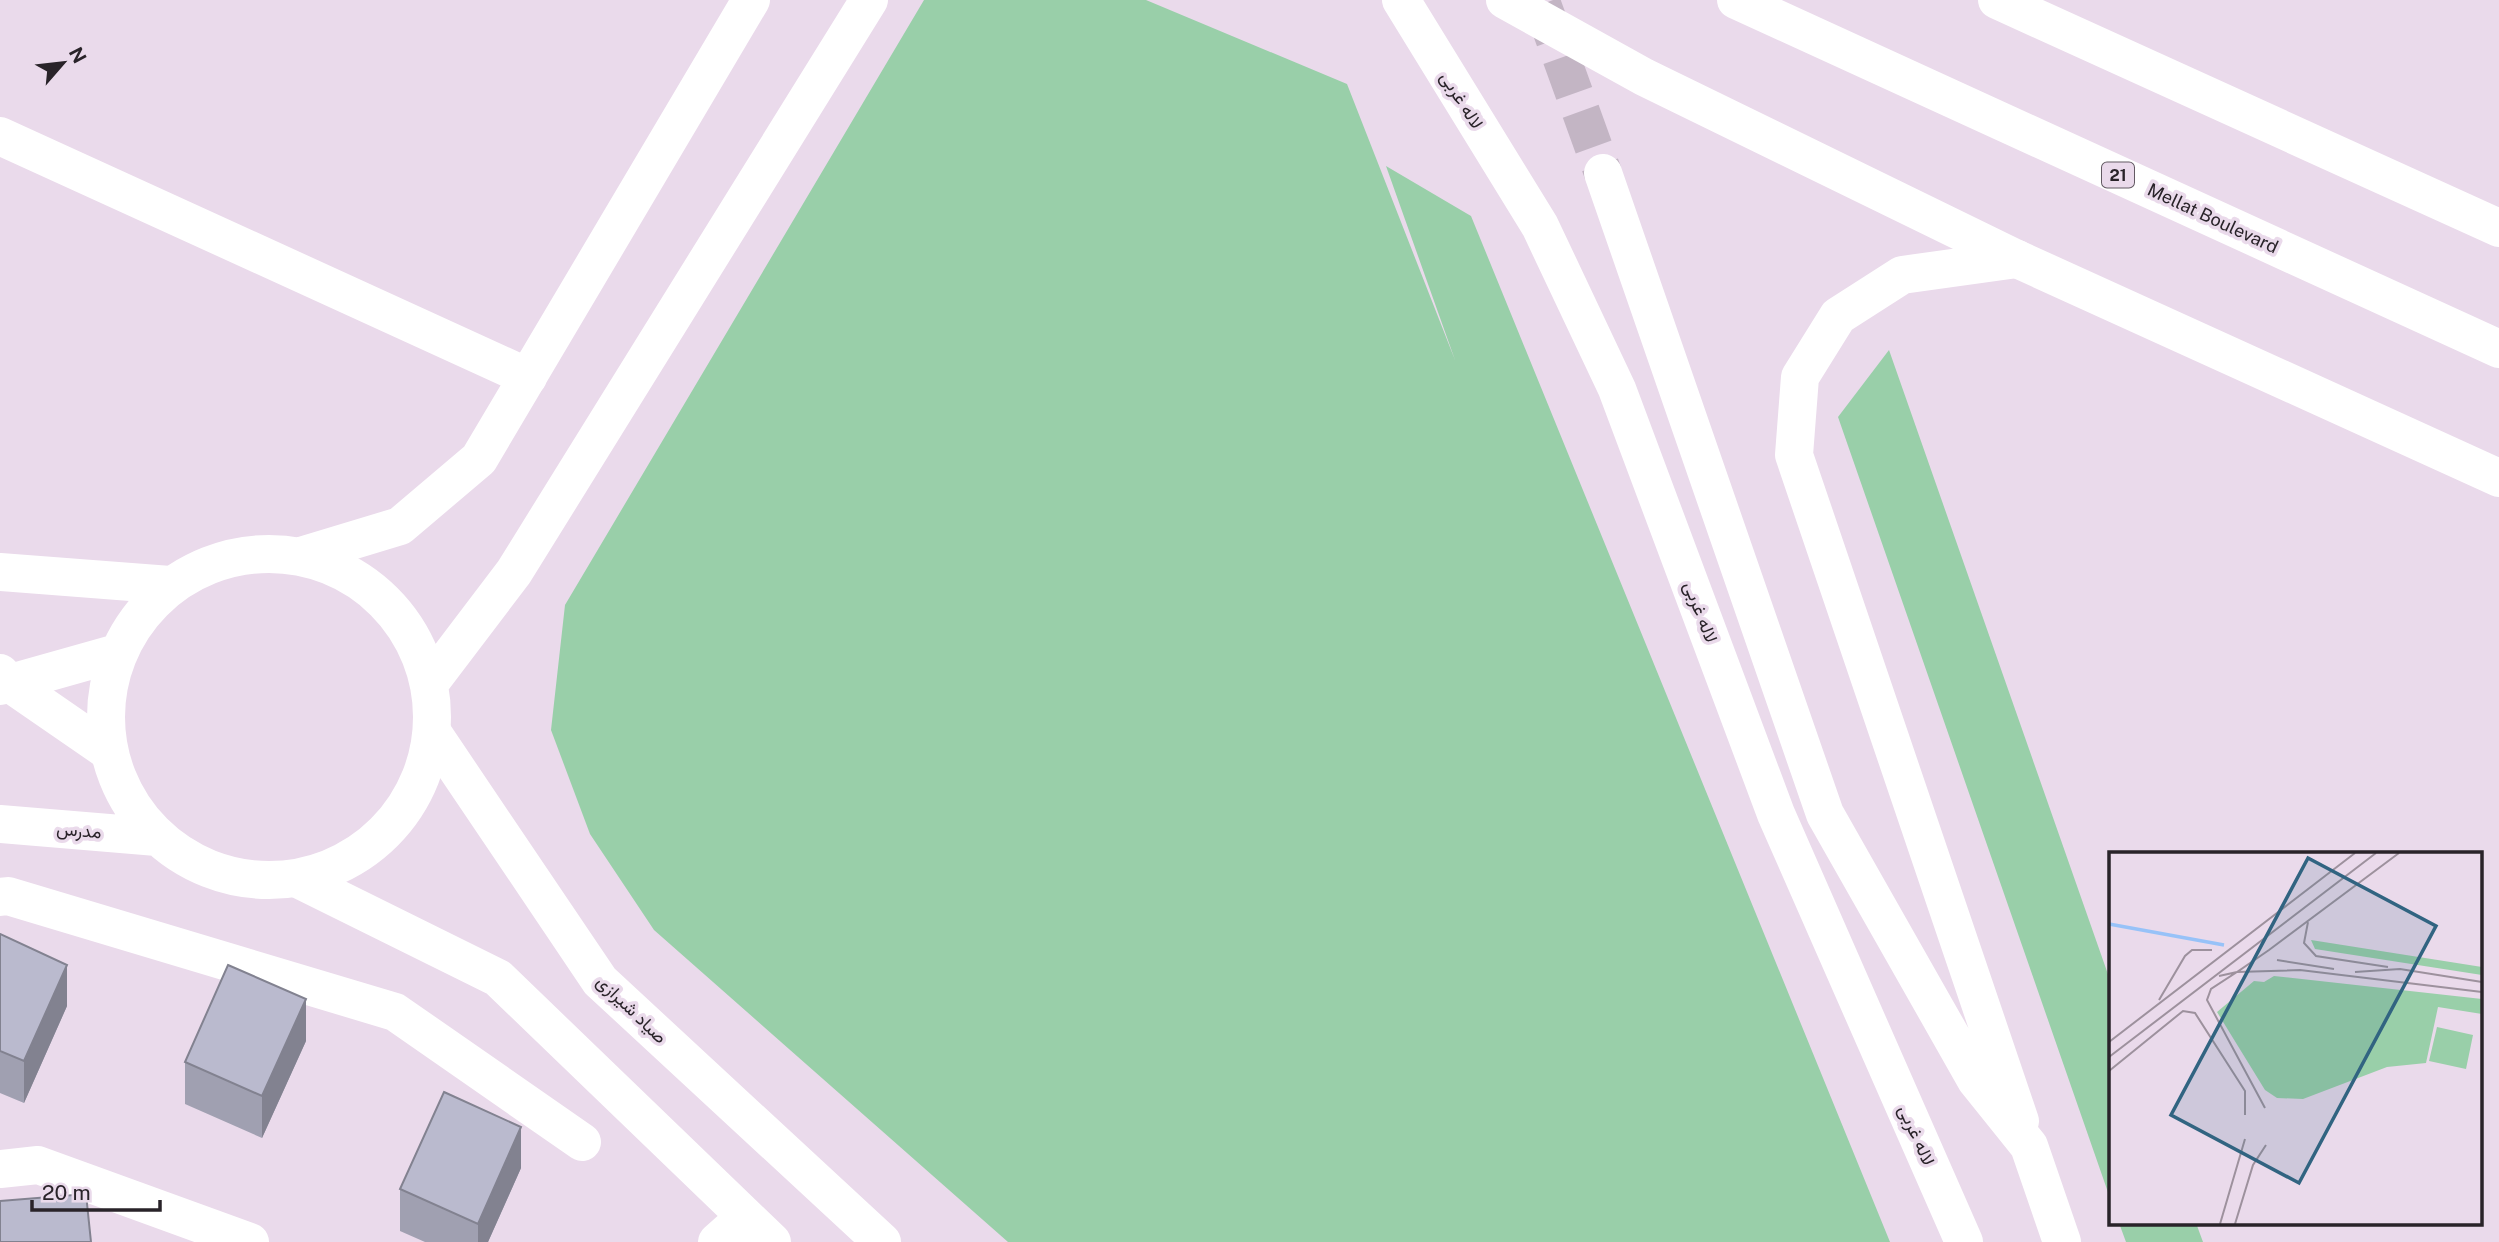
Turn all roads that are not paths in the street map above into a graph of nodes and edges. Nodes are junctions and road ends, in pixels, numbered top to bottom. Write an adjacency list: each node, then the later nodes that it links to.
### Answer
1 (751, 0): 12 (main road)
2 (869, 0): 19 (main road)
3 (1401, 0): 32 (main road, لاله غربی)
4 (1505, 0): 10 (main road)
5 (1736, 0): 11 (main road, Mellat Boulevard / 21)
6 (1997, 0): 9 (main road)
7 (0, 136): 12 (main road)
8 (1603, 173): 27 (main road)
9 (2499, 228)
10 (2017, 259): 13 (main road); 27 (main road)
11 (2499, 349)
12 (528, 377): 14 (main road)
13 (2499, 478)
14 (301, 556): 16 (main road); 19 (main road)
15 (0, 572): 16 (main road)
16 (170, 585): 17 (main road)
17 (117, 653): 18 (main road); 21 (main road)
18 (4, 681): 21 (main road)
19 (429, 684): 20 (main road)
20 (432, 732): 24 (main road); 31 (main road, صیاد شیرازی)
21 (108, 751): 23 (main road)
22 (0, 824): 23 (main road, مدرس)
23 (157, 837): 24 (main road)
24 (298, 879): 29 (main road)
25 (0, 897): 26 (main road)
26 (582, 1142)
27 (2029, 1146): 33 (main road)
28 (0, 1169): 30 (main road)
29 (744, 1234)
30 (250, 1242)
31 (882, 1242)
32 (1964, 1242)
33 (2062, 1242)

